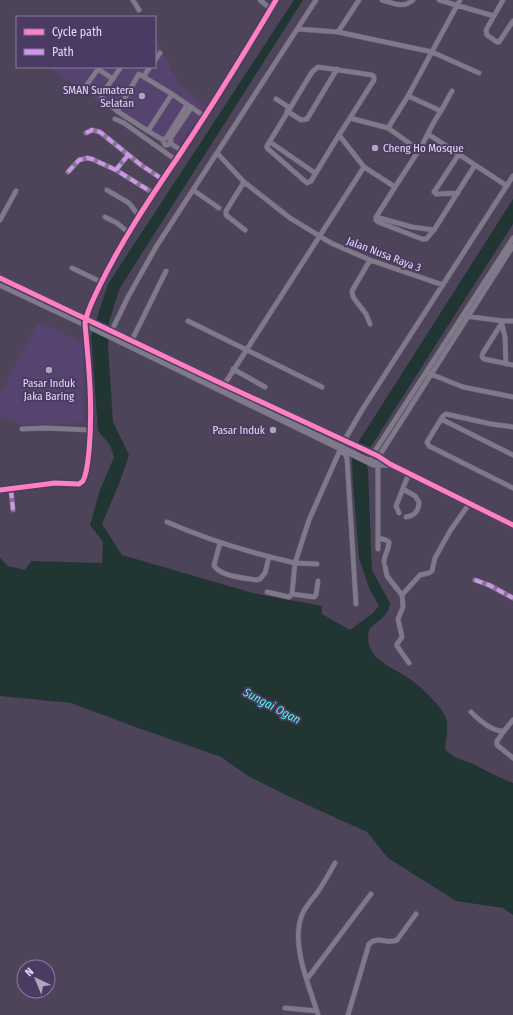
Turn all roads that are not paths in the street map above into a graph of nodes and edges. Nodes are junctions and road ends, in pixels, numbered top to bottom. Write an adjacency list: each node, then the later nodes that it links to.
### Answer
1 (133, 0): 12 (street)
2 (260, 0): 11 (street)
3 (276, 0): 11 (street)
4 (316, 0): 15 (street)
5 (359, 0): 16 (street)
6 (382, 0): 7 (street)
7 (413, 0)
8 (439, 0): 10 (street)
9 (503, 0): 13 (street)
10 (459, 2): 13 (street); 17 (street)
11 (271, 9): 35 (street)
12 (139, 10)
13 (494, 16): 14 (street)
14 (513, 21)
15 (298, 29): 16 (street); 47 (street)
16 (338, 32): 17 (street)
17 (432, 52): 23 (street); 29 (street)
18 (160, 53): 19 (street)
19 (156, 59)
20 (120, 68): 25 (street)
21 (149, 68): 24 (street)
22 (337, 69): 32 (street); 32 (street); 36 (street)
23 (479, 73)
24 (144, 76): 28 (street); 33 (street)
25 (113, 79): 26 (street); 33 (street)
26 (86, 86)
27 (452, 91): 34 (street)
28 (172, 94): 31 (street); 39 (street)
29 (408, 96): 34 (street); 38 (street)
30 (276, 99): 32 (street)
31 (189, 107): 35 (street); 43 (street)
32 (288, 109): 44 (street)
33 (117, 111): 39 (street)
34 (441, 111): 41 (street)
35 (204, 116): 46 (street)
36 (350, 118): 38 (street); 42 (street)
37 (115, 119): 50 (street)
38 (388, 128): 45 (street)
39 (148, 131): 43 (street)
40 (86, 133): 49 (street)
41 (428, 134): 45 (street); 48 (street)
42 (340, 135): 52 (street); 55 (street)
43 (169, 140): 46 (street)
44 (270, 142): 55 (street); 55 (street)
45 (418, 150): 60 (street)
46 (182, 151): 50 (street)
47 (217, 153): 58 (street, Jalan Nusa Raya 3); 62 (street)
48 (459, 154): 51 (street); 64 (street)
49 (128, 155): 53 (street); 57 (street)
50 (176, 160): 57 (street)
51 (475, 165): 59 (street); 64 (street)
52 (364, 167): 60 (street); 74 (street)
53 (116, 170): 54 (street); 65 (street)
54 (68, 172)
55 (315, 173)
56 (513, 176): 59 (street)
57 (162, 179): 65 (street)
58 (244, 182): 71 (street); 74 (street, Jalan Nusa Raya 3)
59 (507, 186): 83 (street)
60 (396, 187): 69 (street)
61 (107, 190): 67 (street)
62 (193, 190): 66 (street); 90 (street)
63 (16, 191): 70 (street)
64 (458, 192): 72 (street)
65 (154, 193): 67 (street)
66 (219, 208)
67 (139, 216): 73 (street)
68 (105, 217): 73 (street)
69 (376, 217): 72 (street); 72 (street)
70 (0, 220)
71 (244, 230)
72 (434, 230)
73 (129, 233): 81 (street)
74 (320, 236): 77 (street, Jalan Nusa Raya 3); 92 (street)
75 (513, 238): 84 (street)
76 (513, 246): 84 (street)
77 (370, 260): 83 (street, Jalan Nusa Raya 3); 89 (street)
78 (72, 268): 81 (street)
79 (166, 271): 91 (street)
80 (0, 278): 86 (street)
81 (101, 282): 86 (street)
82 (0, 284): 86 (street)
83 (443, 285): 105 (street)
84 (465, 316): 88 (street); 96 (street)
85 (513, 320): 88 (street)
86 (85, 321): 90 (street); 104 (street)
87 (188, 321): 92 (street)
88 (502, 322): 93 (street); 93 (street)
89 (370, 324)
90 (111, 332): 91 (street); 99 (street)
91 (132, 340): 99 (street)
92 (246, 350): 95 (street); 98 (street)
93 (506, 364): 94 (street)
94 (513, 365)
95 (233, 369): 97 (street); 99 (street)
96 (429, 374): 100 (street); 107 (street)
97 (265, 387)
98 (322, 387)
99 (223, 388): 105 (street)
100 (513, 397)
101 (441, 419): 102 (street); 106 (street); 109 (street)
102 (513, 426)
103 (22, 429): 104 (street)
104 (91, 430): 112 (street)
105 (342, 447): 107 (street); 107 (street); 123 (street); 131 (street)
106 (513, 455)
107 (373, 459): 108 (street); 119 (street)
108 (409, 473): 110 (street); 113 (street)
109 (513, 488)
110 (403, 489): 115 (street); 116 (street)
111 (0, 490): 112 (street)
112 (11, 490): 114 (street)
113 (468, 504): 118 (street); 129 (street)
114 (13, 510)
115 (399, 513)
116 (406, 517)
117 (167, 522): 120 (street)
118 (513, 526)
119 (378, 538): 121 (street); 129 (street)
120 (220, 542): 122 (street); 122 (street)
121 (378, 548)
122 (269, 557): 123 (street)
123 (295, 563): 124 (street); 128 (street)
124 (317, 564)
125 (475, 580): 130 (street)
126 (318, 581): 128 (street)
127 (267, 592): 128 (street)
128 (292, 594)
129 (402, 595): 132 (street)
130 (513, 598)
131 (356, 604)
132 (409, 663)
133 (471, 712): 135 (street)
134 (513, 720): 135 (street)
135 (504, 730): 136 (street)
136 (513, 758)
137 (335, 863): 140 (street)
138 (371, 894): 140 (street)
139 (416, 914): 143 (street)
140 (307, 979): 142 (street)
141 (285, 1008): 142 (street)
142 (317, 1013)
143 (348, 1015)

